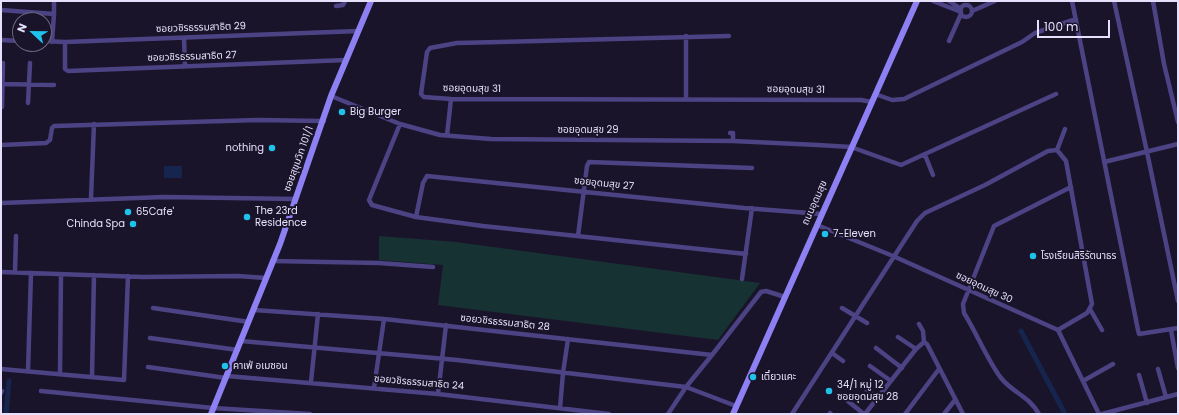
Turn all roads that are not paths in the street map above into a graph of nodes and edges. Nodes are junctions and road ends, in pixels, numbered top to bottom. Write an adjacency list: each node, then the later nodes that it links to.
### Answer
1 (54, 1): 16 (street)
2 (346, 1): 12 (street)
3 (371, 1): 18 (main road, ซอยสุขุมวิท 101/1)
4 (917, 1): 34 (main road, ถนนอุดมสุข)
5 (933, 1): 14 (street)
6 (949, 1): 14 (street)
7 (995, 1): 15 (street)
8 (1072, 1): 17 (street)
9 (1114, 1): 54 (street)
10 (1153, 1): 43 (street)
11 (969, 3): 14 (street); 15 (street)
12 (336, 6)
13 (1, 10): 16 (street)
14 (961, 12): 15 (street); 24 (street)
15 (972, 12)
16 (54, 14): 25 (street)
17 (1076, 18): 34 (street); 56 (street)
18 (359, 31): 21 (street, ซอยวชิรธรรมสาธิต 29); 27 (main road, ซอยสุขุมวิท 101/1)
19 (686, 36): 20 (street, ซอยอุดมสุข 31); 37 (street); 38 (street, ซอยอุดมสุข 31)
20 (730, 36)
21 (184, 38): 26 (street, ซอยวชิรธรรมสาธิต 29); 30 (street)
22 (1, 40): 23 (street)
23 (12, 40)
24 (949, 41)
25 (52, 42): 26 (street, ซอยวชิรธรรมสาธิต 29)
26 (65, 42): 30 (street, ซอยวชิรธรรมสาธิต 27)
27 (346, 60): 30 (street, ซอยวชิรธรรมสาธิต 27); 36 (main road, ซอยสุขุมวิท 101/1)
28 (4, 63): 31 (street)
29 (30, 63): 32 (street)
30 (185, 66)
31 (2, 84): 32 (street); 41 (street)
32 (28, 85): 33 (street); 40 (street)
33 (54, 85)
34 (875, 94): 39 (main road, ถนนอุดมสุข)
35 (1056, 94): 55 (street, ซอยอุดมสุข 29)
36 (331, 96): 42 (main road, ซอยสุขุมวิท 101/1); 45 (street, ซอยอุดมสุข 29)
37 (686, 98): 38 (street, ซอยอุดมสุข 31); 39 (street, ซอยอุดมสุข 31)
38 (451, 99): 48 (street)
39 (872, 102): 52 (main road, ถนนอุดมสุข)
40 (28, 103)
41 (2, 108)
42 (324, 121): 44 (street); 62 (main road, ซอยสุขุมวิท 101/1)
43 (1178, 122)
44 (94, 124): 51 (street); 61 (street)
45 (400, 124): 48 (street, ซอยอุดมสุข 29); 66 (street)
46 (1065, 129): 53 (street)
47 (730, 133): 49 (street)
48 (447, 135): 49 (street, ซอยอุดมสุข 29)
49 (733, 141): 52 (street, ซอยอุดมสุข 29)
50 (1178, 144): 54 (street)
51 (1, 145)
52 (851, 147): 55 (street, ซอยอุดมสุข 29); 65 (main road, ถนนอุดมสุข)
53 (1057, 150): 59 (street); 71 (street)
54 (1148, 152): 56 (street); 84 (street)
55 (925, 155): 58 (street)
56 (1104, 162): 99 (street)
57 (752, 168): 60 (street)
58 (932, 175)
59 (1071, 187): 82 (street); 87 (street)
60 (584, 191): 64 (street, ซอยอุดมสุข 27); 66 (street, ซอยอุดมสุข 27); 69 (street)
61 (91, 198): 62 (street); 63 (street)
62 (296, 199): 72 (main road, ซอยสุขุมวิท 101/1)
63 (1, 203)
64 (752, 208): 65 (street, ซอยอุดมสุข 27); 70 (street)
65 (822, 214): 67 (main road, ถนนอุดมสุข)
66 (416, 217): 69 (street)
67 (817, 224): 71 (street, ซอยอุดมสุข 30); 83 (main road, ถนนอุดมสุข)
68 (16, 236): 75 (street)
69 (578, 236): 70 (street)
70 (746, 254): 81 (street)
71 (893, 256): 82 (street, ซอยอุดมสุข 30); 90 (street)
72 (272, 261): 73 (street); 80 (main road, ซอยสุขุมวิท 101/1)
73 (432, 267)
74 (1, 272): 75 (street)
75 (15, 272): 76 (street)
76 (31, 273): 77 (street); 122 (street)
77 (61, 274): 78 (street); 124 (street)
78 (94, 275): 79 (street); 126 (street)
79 (128, 276): 80 (street); 126 (street)
80 (266, 278): 88 (main road, ซอยสุขุมวิท 101/1)
81 (742, 279)
82 (967, 290): 97 (street, ซอยอุดมสุข 30); 154 (street)
83 (785, 297): 111 (street); 142 (main road, ถนนอุดมสุข)
84 (1178, 301)
85 (153, 308): 92 (street)
86 (842, 308): 90 (street)
87 (1090, 309): 97 (street); 98 (street)
88 (254, 310): 89 (street, ซอยวชิรธรรมสาธิต 28); 92 (main road, ซอยสุขุมวิท 101/1)
89 (318, 314): 91 (street, ซอยวชิรธรรมสาธิต 28); 105 (street)
90 (856, 315): 93 (street); 110 (street)
91 (384, 319): 95 (street, ซอยวชิรธรรมสาธิต 28); 109 (street)
92 (249, 322): 103 (main road, ซอยสุขุมวิท 101/1)
93 (867, 323)
94 (919, 324): 104 (street)
95 (446, 326): 102 (street, ซอยวชิรธรรมสาธิต 28); 112 (street)
96 (1178, 328): 99 (street)
97 (1058, 330): 129 (street)
98 (1102, 330)
99 (1171, 330): 119 (street)
100 (898, 337): 107 (street)
101 (150, 338): 108 (street)
102 (568, 339): 111 (street, ซอยวชิรธรรมสาธิต 28); 123 (street)
103 (241, 341): 105 (street); 108 (main road, ซอยสุขุมวิท 101/1)
104 (922, 343): 107 (street); 118 (street)
105 (314, 348): 109 (street); 130 (street)
106 (876, 348): 117 (street)
107 (916, 349): 117 (street)
108 (238, 350): 127 (main road, ซอยสุขุมวิท 101/1)
109 (377, 353): 112 (street); 133 (street)
110 (832, 353): 113 (street); 149 (street)
111 (712, 355): 132 (street)
112 (441, 359): 123 (street); 135 (street)
113 (843, 361)
114 (1113, 364): 129 (street)
115 (870, 366): 128 (street)
116 (148, 367): 127 (street, ซอยวชิรธรรมสาธิต 24)
117 (902, 368): 128 (street)
118 (939, 368): 140 (street); 151 (street)
119 (1178, 368)
120 (1, 369): 122 (street)
121 (1158, 369): 137 (street)
122 (28, 371): 124 (street)
123 (563, 372): 132 (street); 143 (street)
124 (60, 374): 126 (street)
125 (1139, 375): 141 (street)
126 (92, 377)
127 (226, 377): 130 (street, ซอยวชิรธรรมสาธิต 24); 144 (main road, ซอยสุขุมวิท 101/1)
128 (891, 381): 139 (street)
129 (1083, 381): 155 (street)
130 (311, 382): 133 (street, ซอยวชิรธรรมสาธิต 24)
131 (862, 385): 139 (street)
132 (686, 387): 142 (street); 147 (street)
133 (374, 388): 135 (street, ซอยวชิรธรรมสาธิต 24)
134 (41, 391): 144 (street)
135 (438, 394): 143 (street, ซอยวชิรธรรมสาธิต 24)
136 (1178, 394): 137 (street)
137 (1166, 397): 141 (street)
138 (844, 398): 150 (street)
139 (877, 400): 150 (street)
140 (955, 400): 152 (street); 153 (street)
141 (1147, 402): 155 (street)
142 (736, 406): 148 (main road, ถนนอุดมสุข)
143 (560, 408): 146 (street, ซอยวชิรธรรมสาธิต 24)
144 (212, 411): 145 (street)
145 (310, 414)
146 (609, 414)
147 (668, 414)
148 (734, 414)
149 (792, 414)
150 (865, 414)
151 (905, 414)
152 (944, 414)
153 (963, 414)
154 (1039, 414)
155 (1100, 414)

